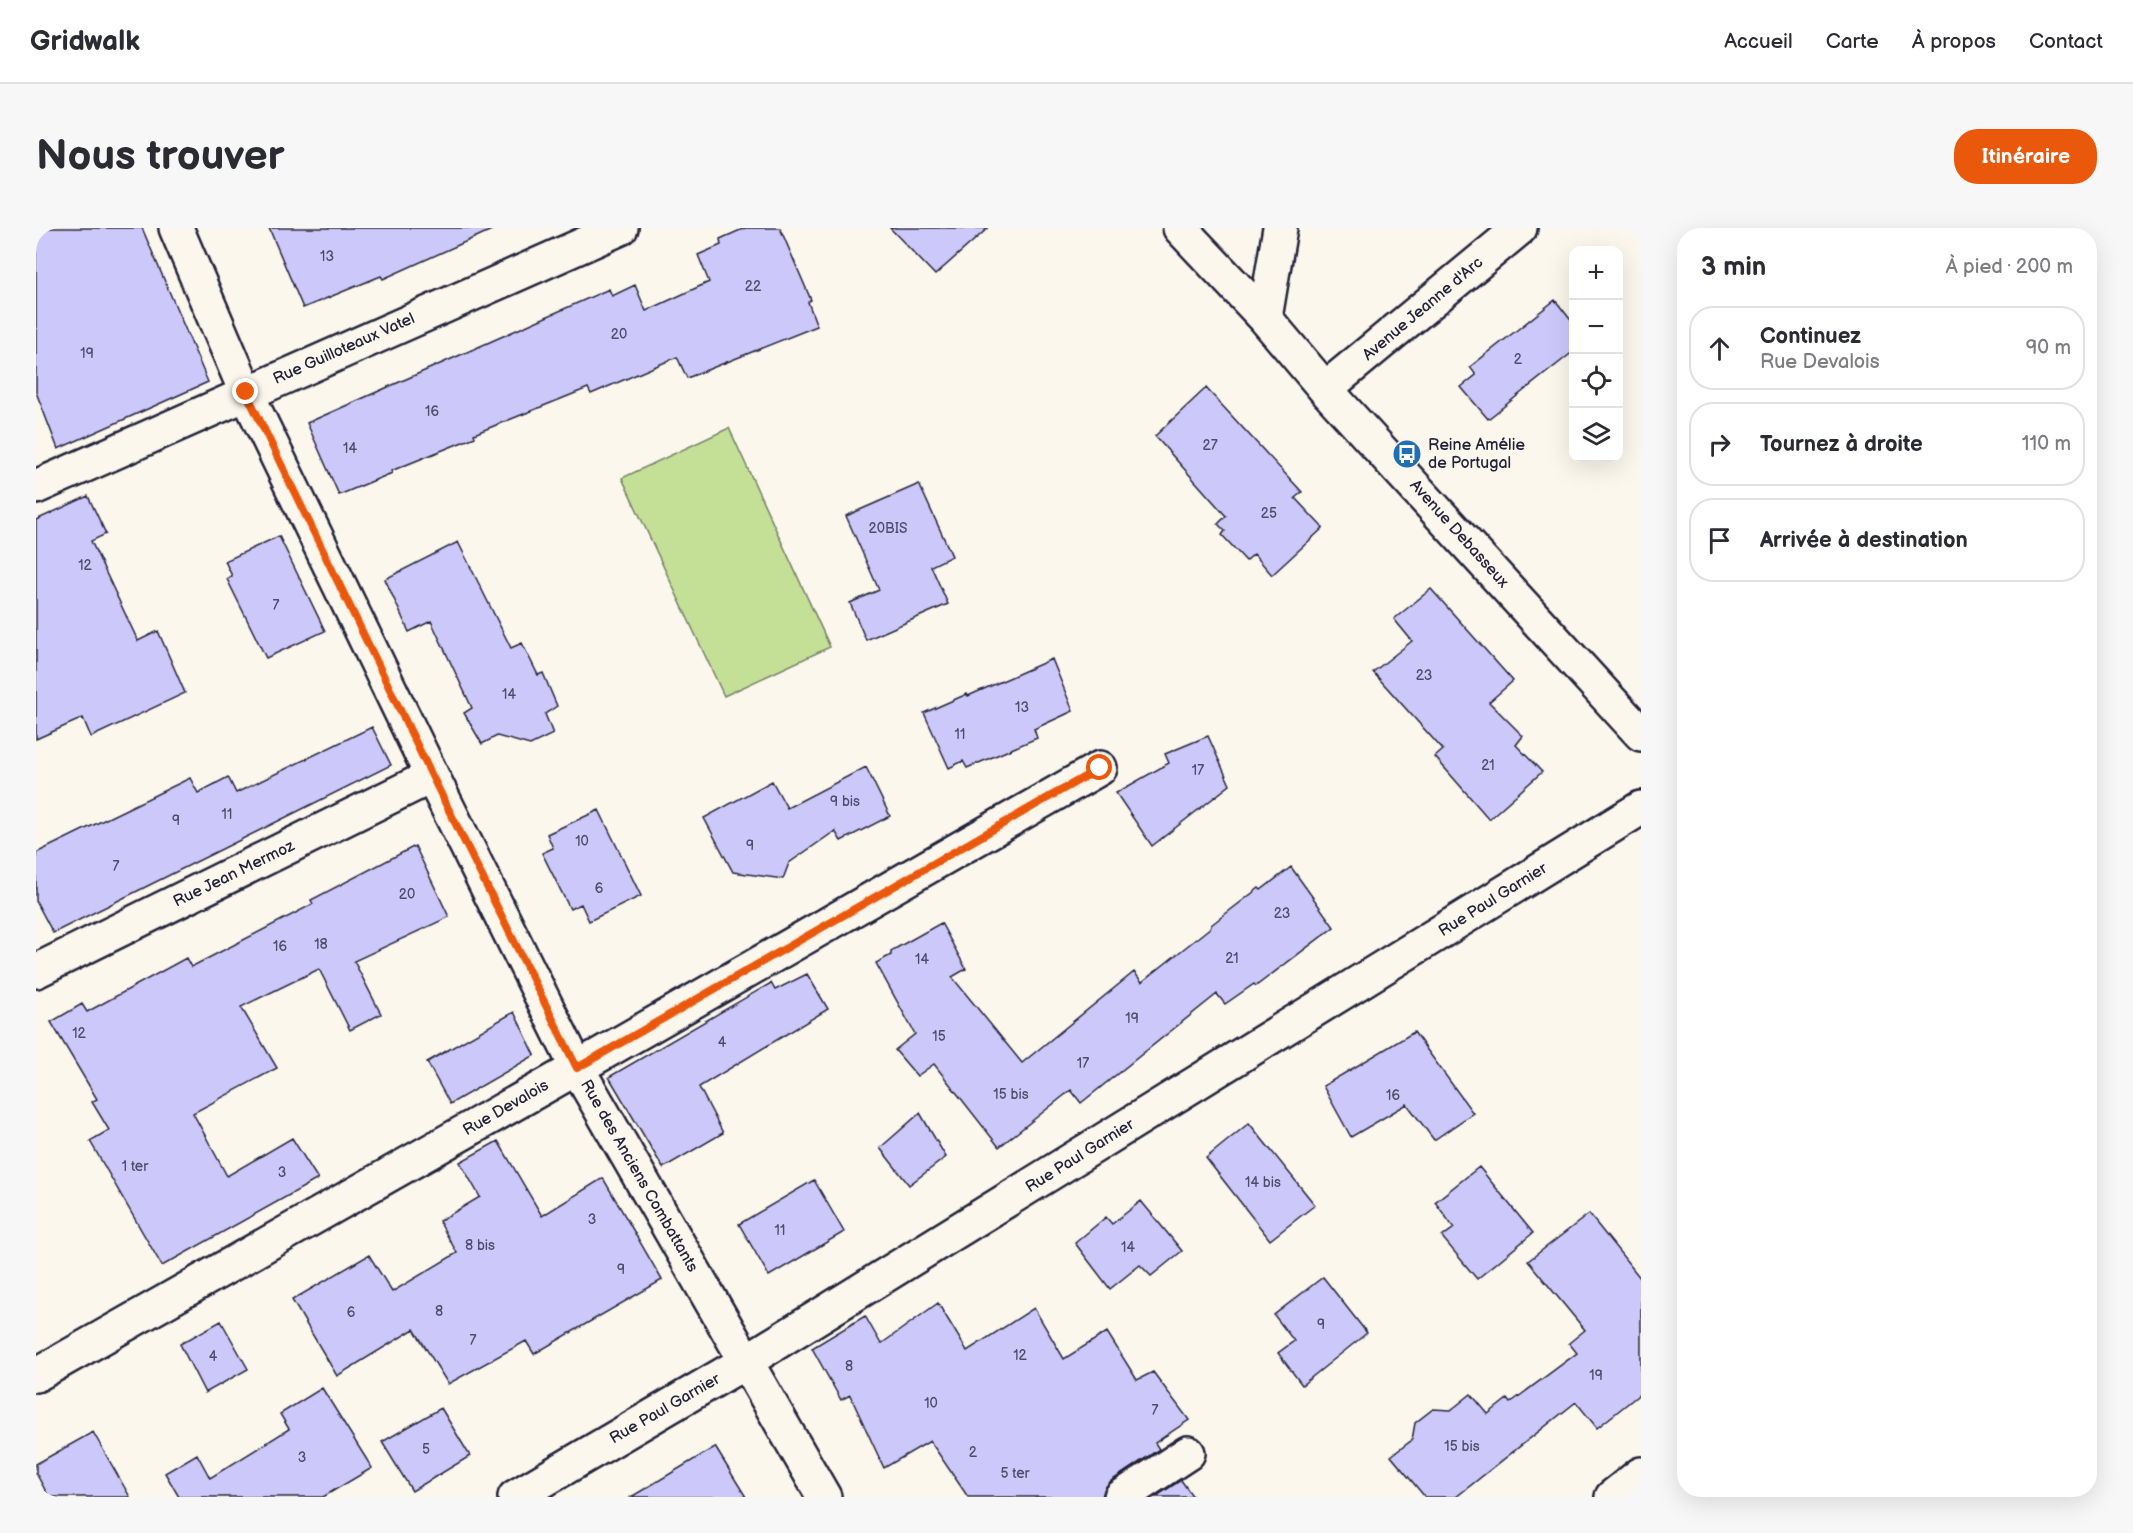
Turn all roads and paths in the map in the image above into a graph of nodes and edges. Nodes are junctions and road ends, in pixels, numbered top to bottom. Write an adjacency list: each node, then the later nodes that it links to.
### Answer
1 (176, 228): 8 (street, Rue des Anciens Combattants)
2 (621, 228): 8 (street, Rue Guilloteaux Vatel)
3 (1180, 228): 6 (street, Avenue Debasseux)
4 (1280, 228): 6 (street)
5 (1520, 228): 7 (street, Avenue Jeanne d'Arc)
6 (1265, 318): 7 (street, Avenue Debasseux)
7 (1326, 389): 10 (street, Avenue Debasseux)
8 (246, 392): 9 (street, Rue Guilloteaux Vatel); 12 (street, Rue des Anciens Combattants)
9 (36, 487)
10 (1641, 734)
11 (1100, 768): 15 (street, Rue Devalois)
12 (432, 776): 14 (street, Rue Jean Mermoz); 15 (street, Rue des Anciens Combattants)
13 (1641, 808): 16 (street, Rue Paul Garnier)
14 (36, 971)
15 (577, 1068): 16 (street, Rue des Anciens Combattants); 17 (street, Rue Devalois)
16 (745, 1362): 20 (street, Rue Paul Garnier); 21 (street, Rue des Anciens Combattants)
17 (36, 1375)
18 (1188, 1453): 22 (street)
19 (1641, 1474): 23 (street)
20 (515, 1497)
21 (824, 1497)
22 (1121, 1497)
23 (1612, 1497)

